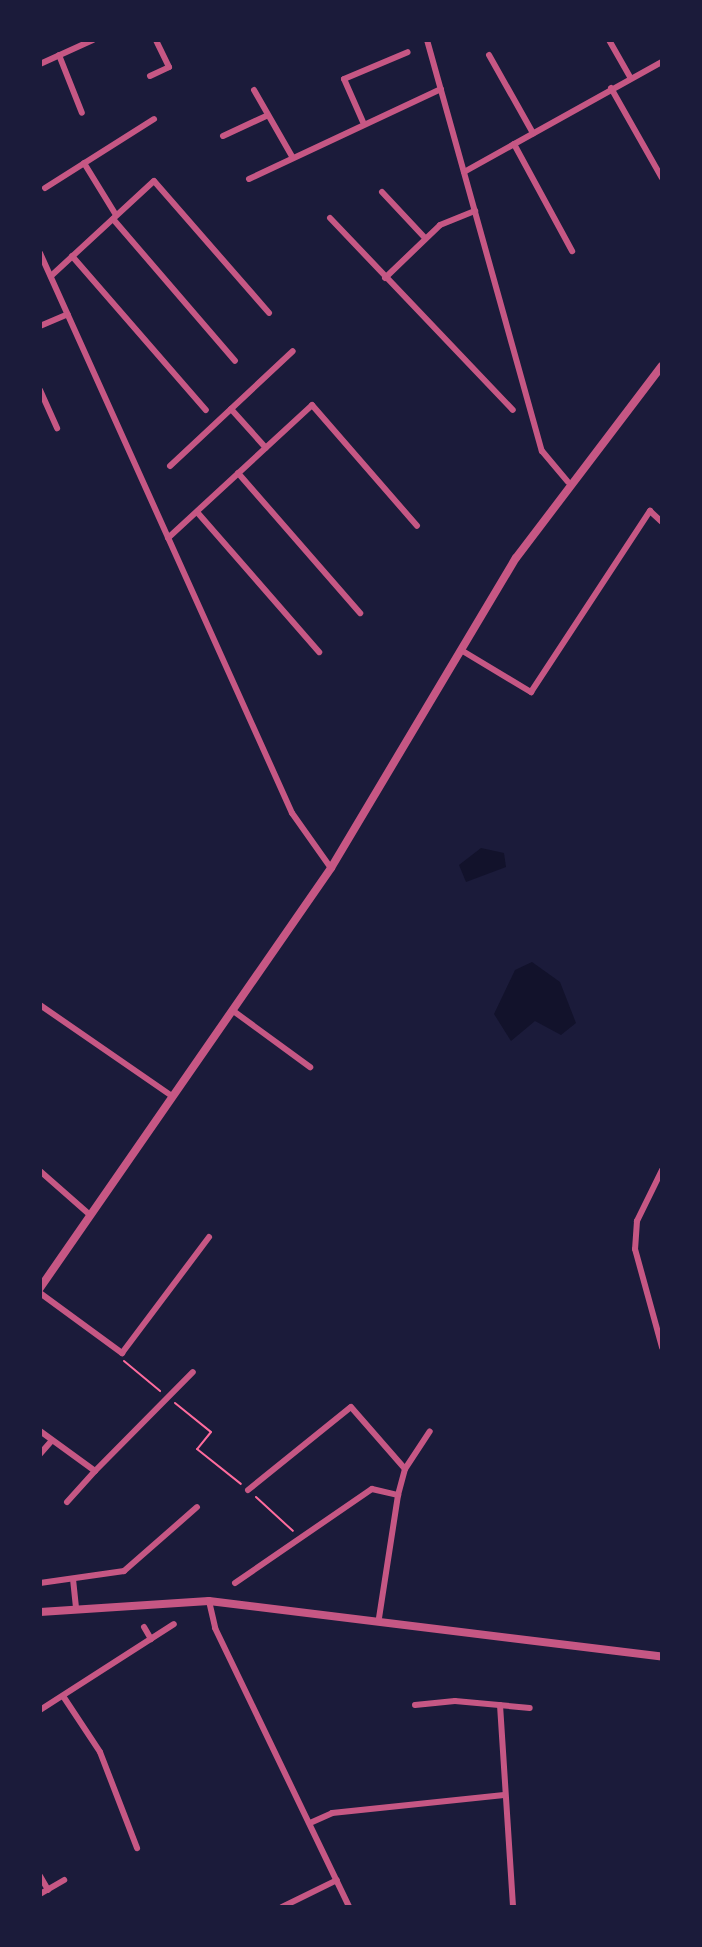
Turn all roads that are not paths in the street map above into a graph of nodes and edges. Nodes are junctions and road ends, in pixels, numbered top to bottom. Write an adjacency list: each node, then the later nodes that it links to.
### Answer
1 (93, 40): 6 (street)
2 (156, 40): 10 (street)
3 (428, 40): 13 (street)
4 (609, 40): 11 (street)
5 (408, 52): 18 (street)
6 (59, 55): 9 (street); 15 (street)
7 (489, 55): 19 (street)
8 (662, 62): 11 (street)
9 (40, 64)
10 (150, 76)
11 (630, 77): 12 (street)
12 (611, 88): 19 (street); 25 (street)
13 (441, 89): 18 (street); 24 (street)
14 (254, 90): 16 (street)
15 (82, 113)
16 (266, 116): 20 (street); 22 (street)
17 (154, 119): 23 (street)
18 (363, 122): 22 (street)
19 (533, 133): 21 (street)
20 (223, 136)
21 (514, 144): 24 (street); 33 (street)
22 (293, 158): 26 (street)
23 (84, 163): 27 (street); 30 (street)
24 (464, 172): 29 (street)
25 (662, 178)
26 (249, 179)
27 (45, 188)
28 (382, 192): 32 (street)
29 (475, 211): 32 (street); 52 (street)
30 (115, 217): 35 (street); 38 (street); 42 (street)
31 (330, 218): 37 (street)
32 (425, 238): 37 (street)
33 (572, 251)
34 (40, 253): 36 (street)
35 (72, 256): 36 (street); 46 (street)
36 (51, 275): 39 (street)
37 (385, 278): 47 (street)
38 (269, 313)
39 (68, 314): 40 (street); 56 (street)
40 (40, 326)
41 (293, 351): 45 (street)
42 (235, 361)
43 (662, 366): 52 (street)
44 (40, 390): 48 (street)
45 (231, 408): 49 (street); 50 (street)
46 (206, 410)
47 (513, 410)
48 (57, 428)
49 (266, 448): 51 (street); 55 (street)
50 (170, 466)
51 (238, 473): 53 (street); 57 (street)
52 (568, 482): 58 (street)
53 (197, 512): 56 (street); 59 (street)
54 (662, 522): 58 (street)
55 (417, 526)
56 (168, 538): 60 (street)
57 (360, 613)
58 (461, 650): 60 (street)
59 (319, 652)
60 (331, 868): 62 (street)
61 (40, 1005): 64 (street)
62 (232, 1010): 63 (street); 64 (street)
63 (310, 1067)
64 (172, 1096): 67 (street)
65 (662, 1170): 71 (street)
66 (40, 1171): 67 (street)
67 (90, 1215): 69 (street)
68 (209, 1237): 70 (street)
69 (40, 1288)
70 (40, 1293)
71 (662, 1347)
72 (193, 1372): 78 (street)
73 (40, 1431): 75 (street)
74 (430, 1431): 77 (street)
75 (52, 1440): 76 (street); 78 (street)
76 (40, 1454)
77 (405, 1469): 79 (street); 80 (street)
78 (95, 1471): 81 (street)
79 (248, 1490)
80 (398, 1495): 85 (street); 89 (street)
81 (68, 1502)
82 (197, 1507): 83 (street)
83 (73, 1579): 84 (street); 87 (street)
84 (40, 1583)
85 (235, 1583)
86 (209, 1601): 87 (street); 89 (street); 100 (street)
87 (76, 1607): 88 (street)
88 (40, 1612)
89 (379, 1618): 93 (street)
90 (174, 1624): 92 (street)
91 (144, 1627): 92 (street)
92 (151, 1639): 94 (street)
93 (662, 1657)
94 (63, 1696): 98 (street); 101 (street)
95 (415, 1705): 96 (street)
96 (500, 1705): 97 (street); 99 (street)
97 (530, 1708)
98 (40, 1710)
99 (504, 1795): 100 (street); 109 (street)
100 (310, 1823): 104 (street)
101 (137, 1848)
102 (40, 1876): 105 (street)
103 (64, 1880): 105 (street)
104 (337, 1880): 107 (street); 108 (street)
105 (48, 1890): 106 (street)
106 (40, 1894)
107 (282, 1907)
108 (349, 1907)
109 (513, 1907)

